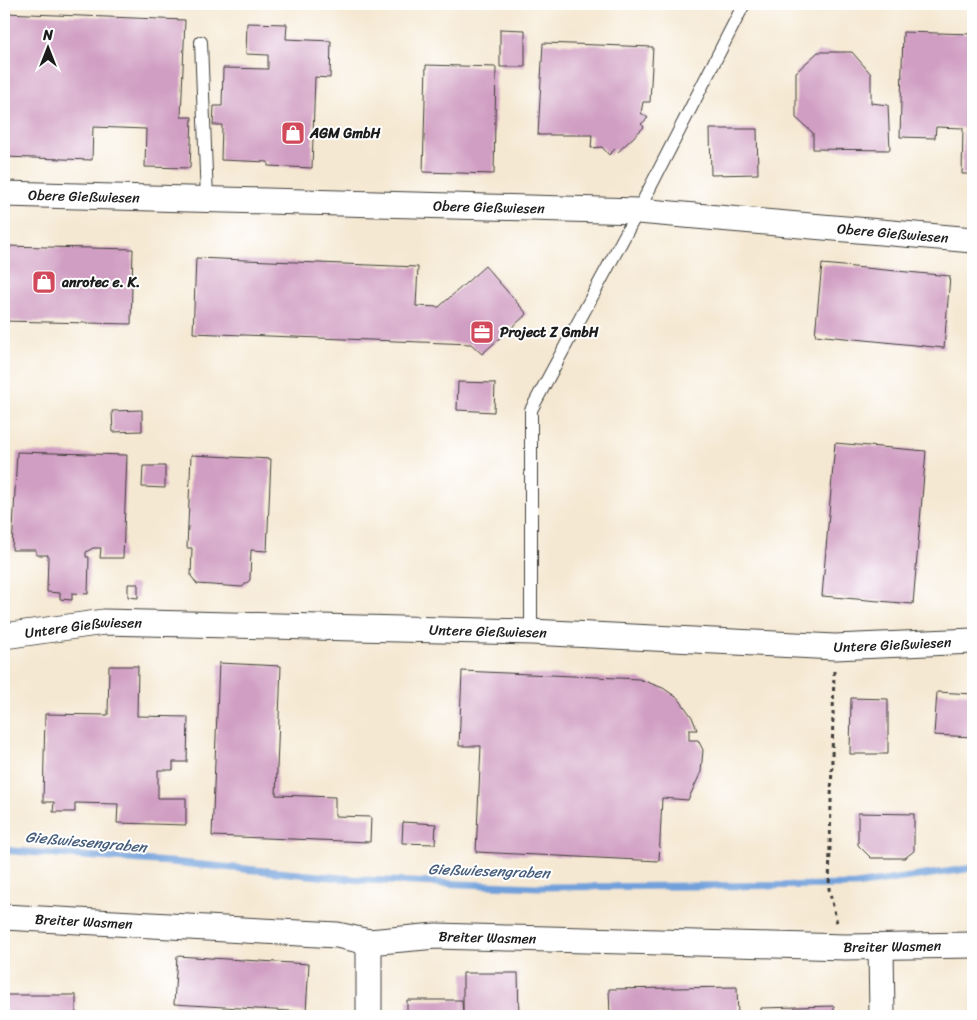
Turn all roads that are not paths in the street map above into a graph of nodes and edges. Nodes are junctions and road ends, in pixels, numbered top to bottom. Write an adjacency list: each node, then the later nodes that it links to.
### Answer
1 (744, 4): 5 (lane)
2 (201, 42): 4 (lane)
3 (4, 194): 4 (street, Obere Gießwiesen)
4 (206, 199): 5 (street, Obere Gießwiesen)
5 (638, 211): 6 (street, Obere Gießwiesen); 7 (lane)
6 (973, 240)
7 (531, 632): 8 (street, Untere Gießwiesen); 9 (street, Untere Gießwiesen)
8 (4, 636)
9 (973, 641)
10 (4, 917): 11 (street, Breiter Wasmen)
11 (369, 942): 13 (street, Breiter Wasmen); 14 (street)
12 (973, 945): 13 (street, Breiter Wasmen)
13 (881, 947): 15 (street)
14 (369, 1016)
15 (882, 1016)

